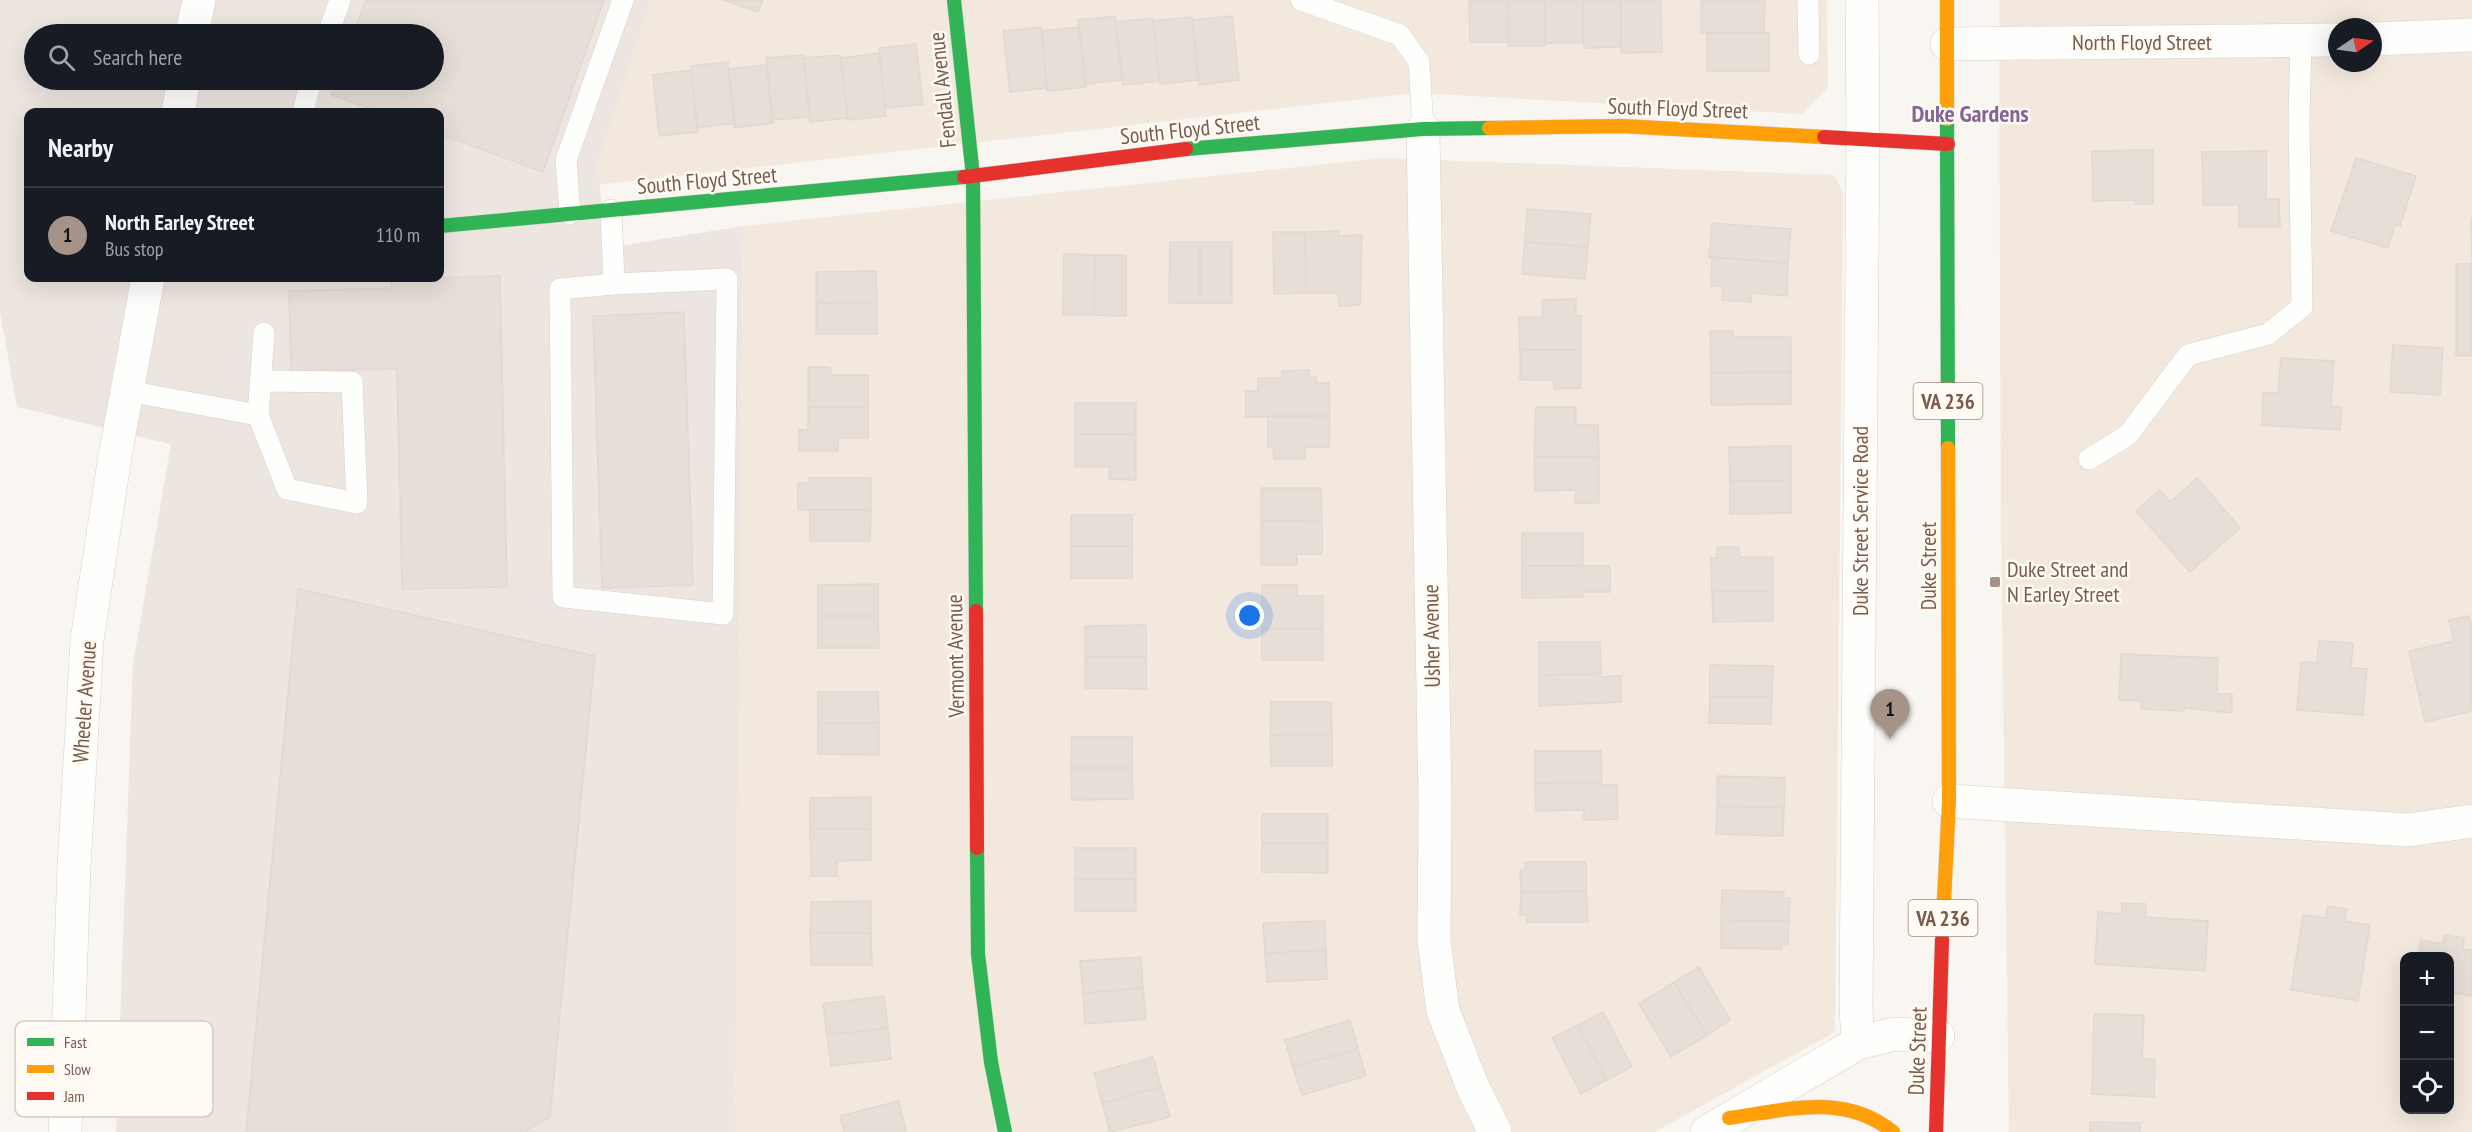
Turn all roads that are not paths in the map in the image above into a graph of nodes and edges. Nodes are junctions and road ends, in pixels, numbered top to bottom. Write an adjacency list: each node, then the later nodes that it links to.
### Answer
1 (199, 0): 9 (street)
2 (340, 0): 10 (lane)
3 (623, 0): 26 (lane)
4 (954, 0): 24 (street, Fendall Avenue)
5 (1301, 0): 21 (lane)
6 (1808, 0): 16 (lane)
7 (1862, 0): 22 (street, Duke Street Service Road)
8 (1947, 0): 15 (street, Duke Street / VA 236)
9 (194, 24)
10 (332, 24)
11 (2472, 35): 12 (street)
12 (2382, 39)
13 (2328, 40): 14 (street, North Floyd Street)
14 (2301, 41): 15 (street, North Floyd Street); 34 (lane)
15 (1947, 44): 23 (street, Duke Street / VA 236)
16 (1809, 54)
17 (182, 90): 19 (street)
18 (308, 90): 20 (lane)
19 (179, 108)
20 (304, 108)
21 (1423, 129): 22 (street, South Floyd Street); 24 (street, South Floyd Street); 44 (street, Usher Avenue)
22 (1863, 138): 23 (street, South Floyd Street); 39 (street, Duke Street Service Road)
23 (1948, 144): 35 (street, Duke Street / VA 236)
24 (973, 176): 25 (street, South Floyd Street); 43 (street, Vermont Avenue)
25 (611, 210): 26 (street, South Floyd Street); 29 (lane)
26 (570, 214): 27 (street, South Floyd Street)
27 (444, 226)
28 (147, 282): 32 (street, Wheeler Avenue)
29 (614, 284): 29 (lane)
30 (264, 333): 31 (lane)
31 (261, 381): 33 (lane); 33 (lane)
32 (127, 391): 33 (lane); 37 (street, Wheeler Avenue)
33 (258, 415)
34 (2089, 459)
35 (1949, 801): 36 (street); 38 (street, Duke Street / VA 236)
36 (2472, 821)
37 (69, 1021)
38 (1938, 1035): 39 (street); 46 (street, Duke Street / VA 236)
39 (1858, 1043): 41 (street)
40 (66, 1117): 42 (street, Wheeler Avenue)
41 (1718, 1125): 45 (street)
42 (65, 1132)
43 (1005, 1132)
44 (1495, 1132)
45 (1893, 1132)
46 (1936, 1132)

